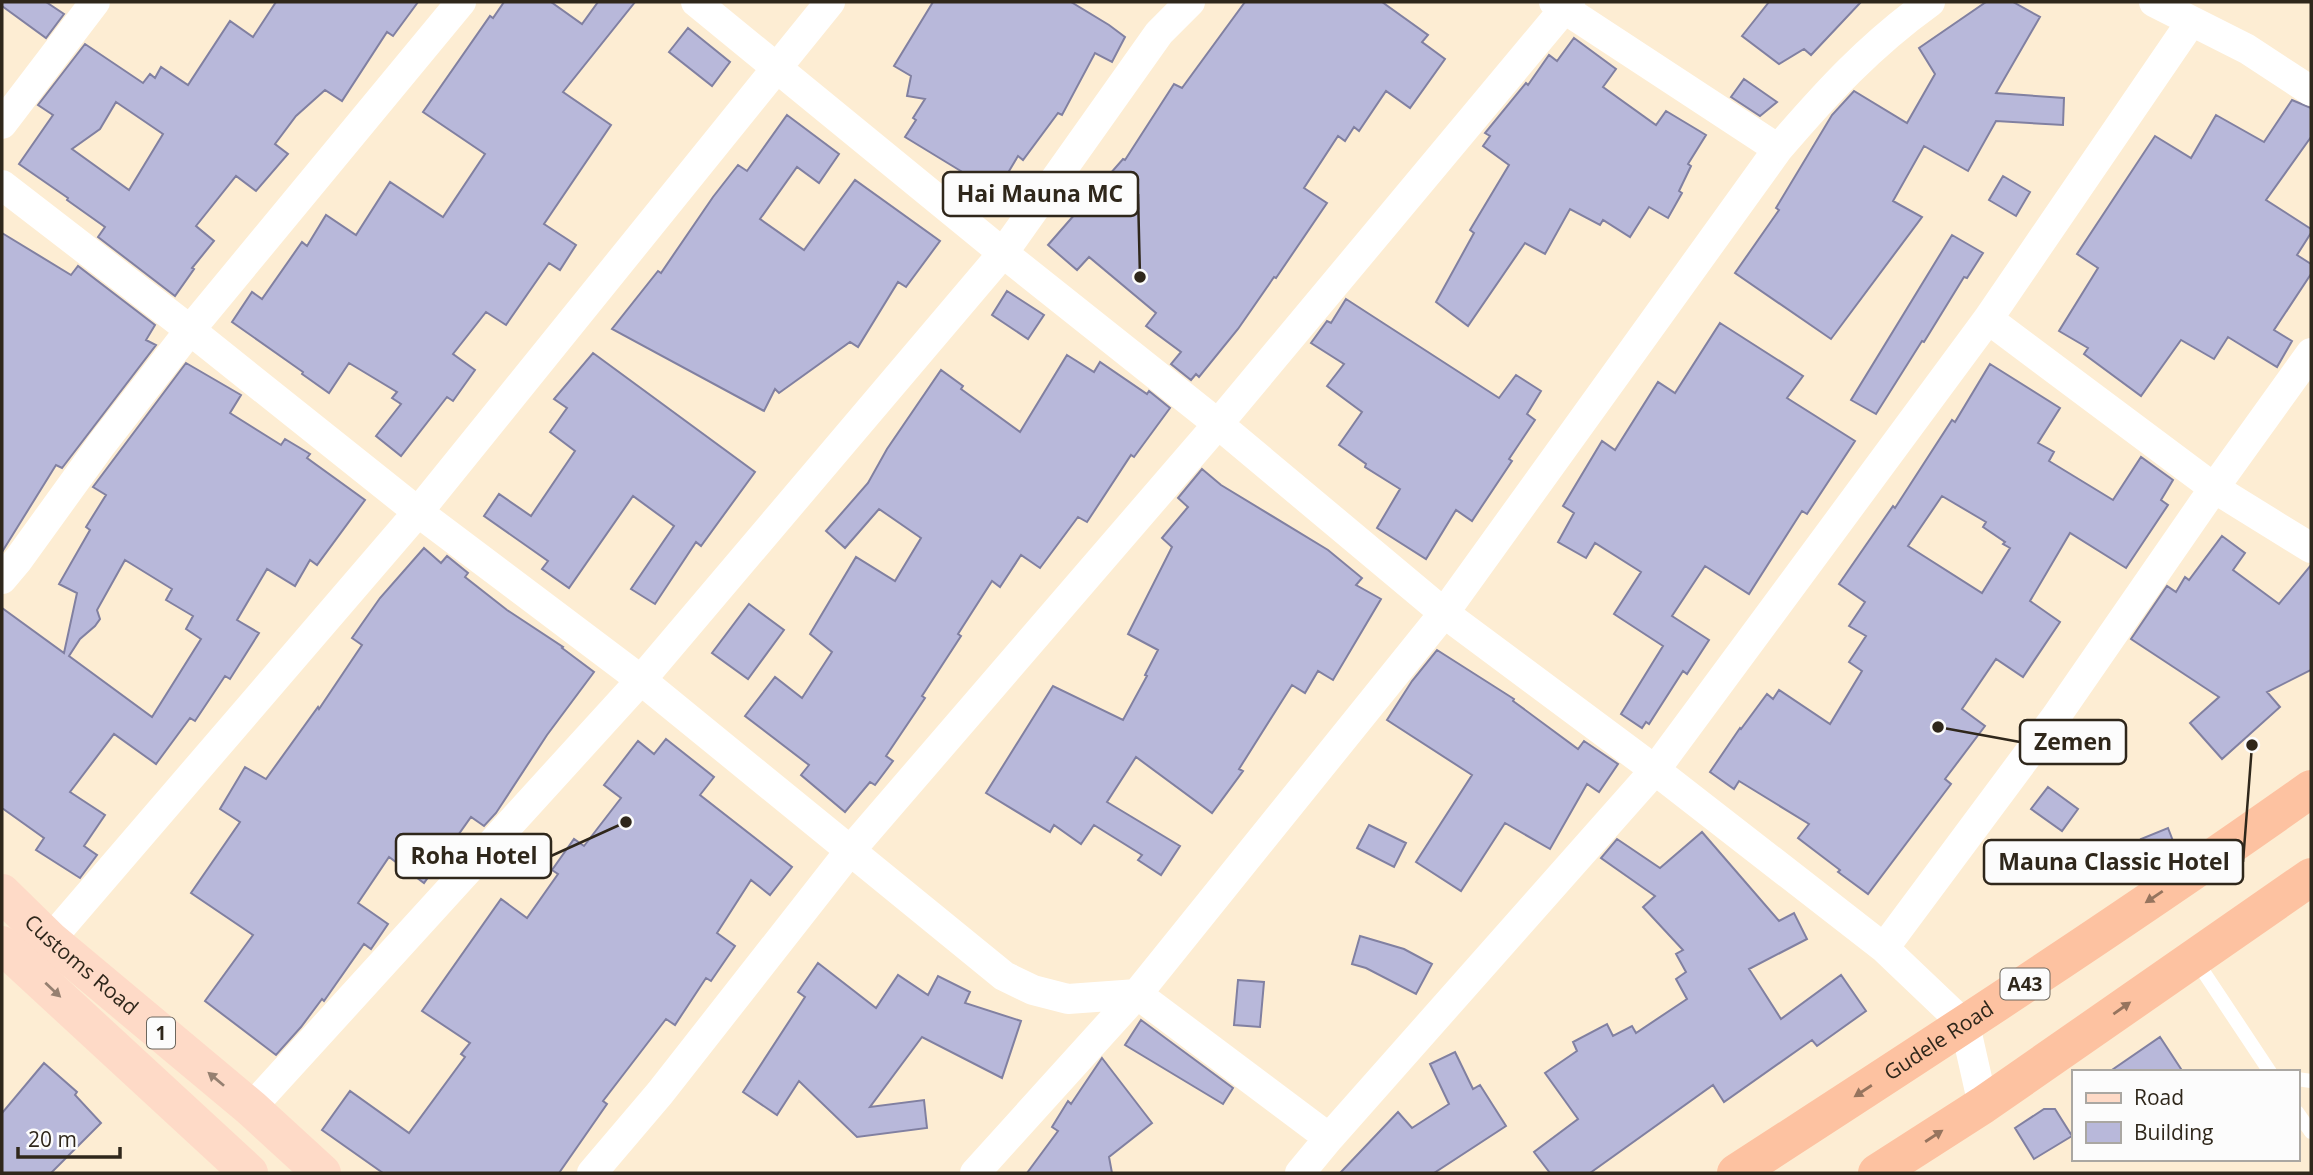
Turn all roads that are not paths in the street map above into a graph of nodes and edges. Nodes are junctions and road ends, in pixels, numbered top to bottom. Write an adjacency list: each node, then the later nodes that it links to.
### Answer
1 (95, 2): 12 (street)
2 (461, 2): 17 (street)
3 (696, 2): 10 (street)
4 (830, 2): 10 (street)
5 (1190, 2): 15 (street)
6 (1930, 2): 13 (street)
7 (2154, 2): 9 (street)
8 (1563, 4): 13 (street); 19 (street)
9 (2191, 22): 11 (street); 16 (street)
10 (777, 67): 15 (street); 21 (street)
11 (2311, 91)
12 (2, 124)
13 (1778, 149): 24 (street)
14 (2, 185): 17 (street)
15 (1003, 253): 19 (street); 25 (street)
16 (1988, 319): 20 (street); 26 (street)
17 (190, 330): 21 (street); 23 (street)
18 (2311, 354): 20 (street)
19 (1218, 424): 24 (street); 28 (street)
20 (2214, 488): 22 (street); 33 (street)
21 (418, 512): 25 (street); 31 (street)
22 (2311, 548)
23 (2, 579)
24 (1444, 612): 26 (street); 35 (street)
25 (641, 680): 28 (street); 39 (street)
26 (1656, 770): 33 (street); 42 (street)
27 (2311, 789): 36 (highway, Gudele Road / A43, one-way to 36)
28 (849, 852): 35 (street); 45 (street)
29 (2311, 877): 34 (highway)
30 (2, 893): 31 (main road, Customs Road / 1)
31 (50, 940): 39 (main road, Customs Road / 1, one-way to 31)
32 (2, 945): 43 (main road, Customs Road / 1, one-way to 43)
33 (1884, 948): 36 (street)
34 (2194, 958): 37 (lane); 38 (highway, one-way to 34)
35 (1136, 994): 42 (street); 46 (street)
36 (1965, 1025): 38 (street); 48 (highway, Gudele Road / A43, one-way to 48)
37 (2269, 1070)
38 (1983, 1105): 49 (highway, one-way to 38)
39 (251, 1108): 44 (main road, Customs Road / 1)
40 (2299, 1115): 41 (lane)
41 (2311, 1132)
42 (1329, 1138): 47 (street)
43 (249, 1173)
44 (322, 1173)
45 (592, 1173)
46 (975, 1173)
47 (1300, 1173)
48 (1736, 1173)
49 (1877, 1173)

